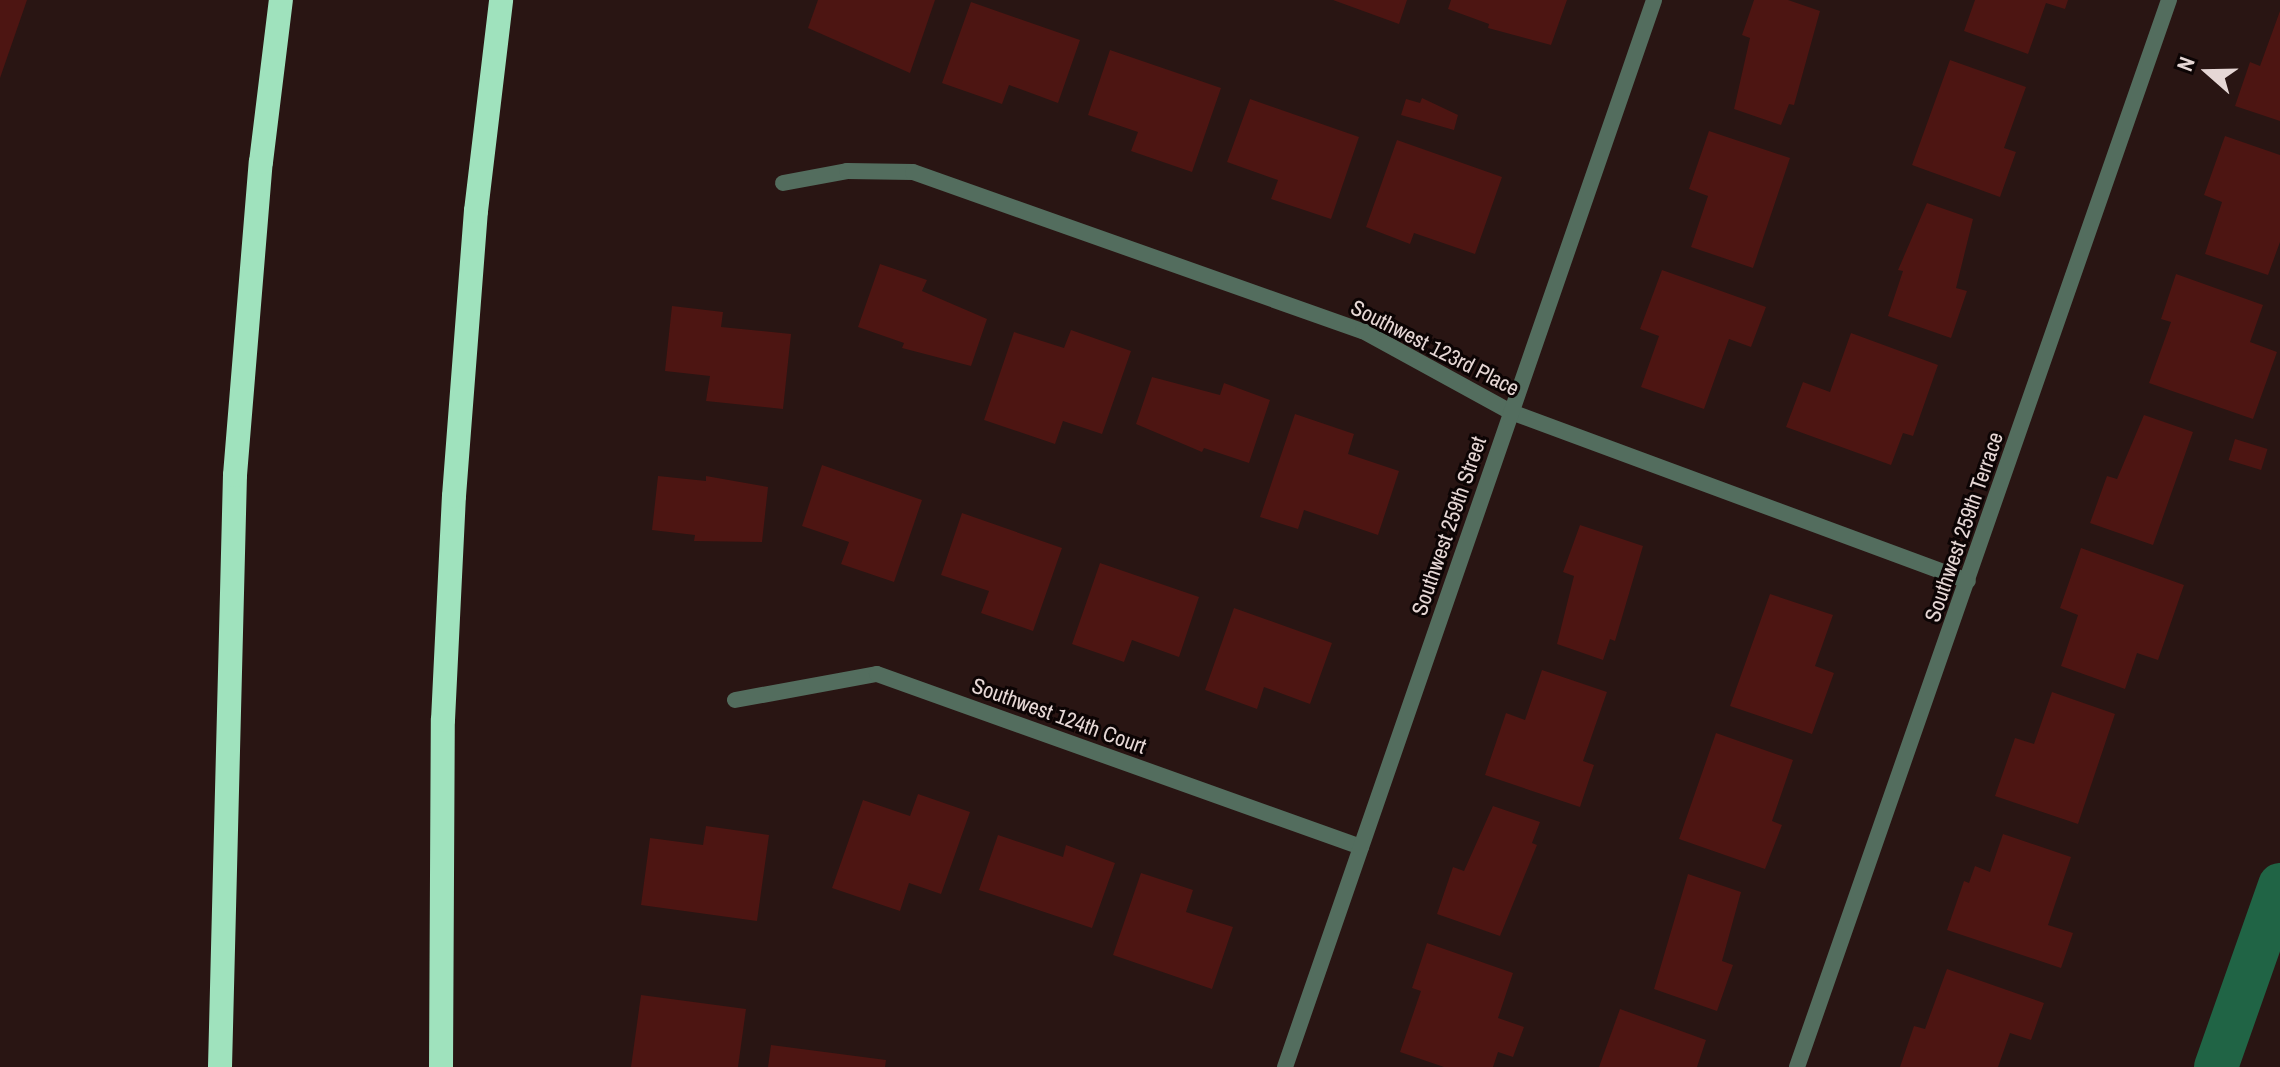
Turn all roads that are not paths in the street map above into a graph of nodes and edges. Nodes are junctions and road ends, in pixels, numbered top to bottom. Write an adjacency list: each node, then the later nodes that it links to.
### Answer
1 (281, 0): 10 (highway)
2 (501, 0): 11 (highway)
3 (1654, 0): 6 (street, Southwest 259th Street)
4 (2169, 0): 7 (street, Southwest 259th Terrace)
5 (783, 183): 6 (street, Southwest 123rd Place)
6 (1511, 412): 7 (street, Southwest 123rd Place); 9 (street, Southwest 259th Street)
7 (1968, 581): 13 (street, Southwest 259th Terrace)
8 (735, 700): 9 (street, Southwest 124th Court)
9 (1361, 847): 12 (street, Southwest 259th Street)
10 (220, 1067)
11 (441, 1067)
12 (1285, 1067)
13 (1797, 1067)

